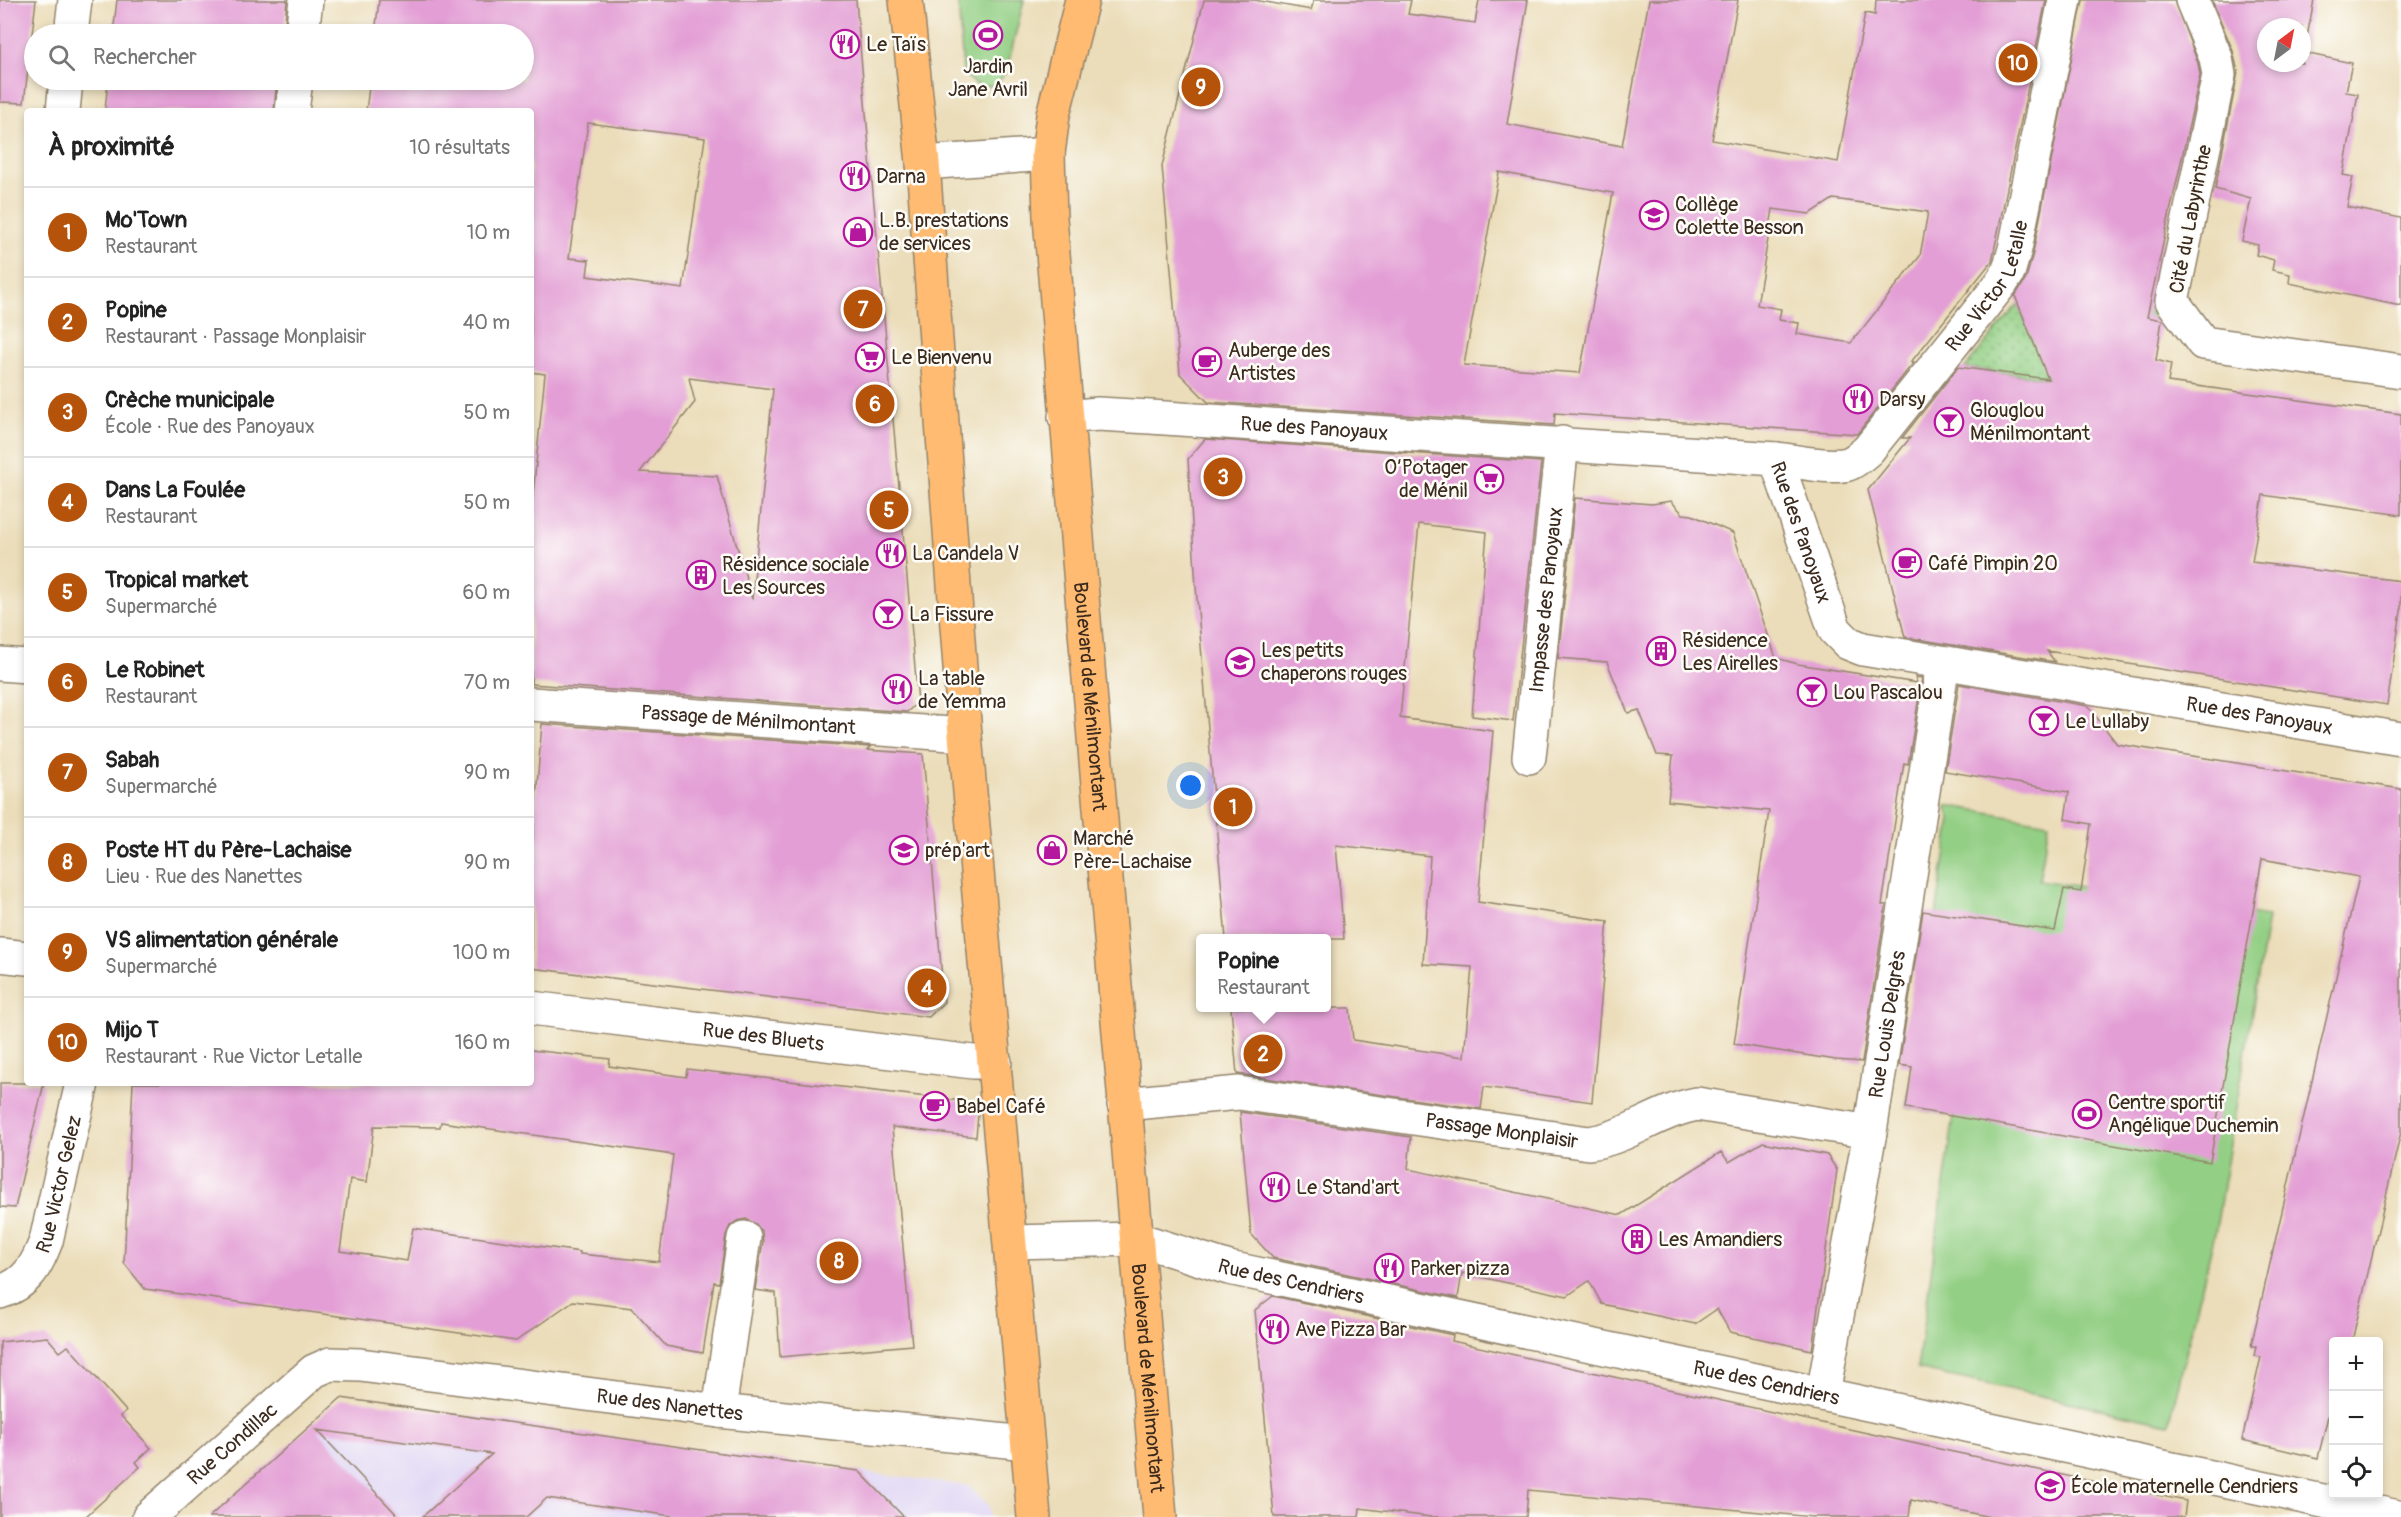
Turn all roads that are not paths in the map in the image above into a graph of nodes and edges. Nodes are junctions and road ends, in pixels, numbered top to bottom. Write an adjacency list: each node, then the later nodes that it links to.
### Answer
1 (75, 0): 7 (street)
2 (306, 0): 8 (street)
3 (906, 0): 14 (main road)
4 (1082, 0): 13 (main road, Boulevard de Ménilmontant)
5 (2066, 0): 18 (street, Rue Victor Letalle)
6 (2192, 0): 15 (street, Cité du Labyrinthe)
7 (72, 24)
8 (303, 24)
9 (65, 90): 11 (street)
10 (295, 90): 12 (street)
11 (63, 108)
12 (292, 108)
13 (1048, 154): 14 (street); 16 (main road, Boulevard de Ménilmontant)
14 (923, 163): 23 (main road)
15 (2401, 371)
16 (1065, 417): 17 (street, Rue des Panoyaux); 31 (main road, Boulevard de Ménilmontant)
17 (1562, 443): 18 (street, Rue des Panoyaux); 25 (street, Impasse des Panoyaux)
18 (1776, 459): 19 (street, Rue des Panoyaux)
19 (1942, 663): 24 (street, Rue des Panoyaux); 32 (street, Rue Louis Delgrès)
20 (0, 664): 21 (street)
21 (24, 666)
22 (534, 704): 23 (street, Passage de Ménilmontant)
23 (964, 735): 29 (main road)
24 (2401, 739)
25 (1529, 757)
26 (0, 956): 27 (street)
27 (24, 958)
28 (534, 1008): 29 (street, Rue des Bluets)
29 (995, 1062): 35 (main road)
30 (81, 1086): 36 (street, Rue Victor Gelez)
31 (1124, 1104): 32 (street, Passage Monplaisir); 34 (main road, Boulevard de Ménilmontant)
32 (1870, 1132): 38 (street, Rue Louis Delgrès)
33 (744, 1238): 39 (street)
34 (1137, 1239): 35 (street, Boulevard de Ménilmontant); 43 (main road, Boulevard de Ménilmontant); 44 (street, Rue des Cendriers)
35 (1011, 1242): 40 (main road)
36 (13, 1286)
37 (314, 1371): 39 (street, Rue des Nanettes); 41 (street, Rue Condillac)
38 (1825, 1383)
39 (719, 1410): 40 (street, Rue des Nanettes)
40 (1027, 1443): 42 (main road)
41 (149, 1517)
42 (1034, 1517)
43 (1160, 1517)
44 (2398, 1517)

